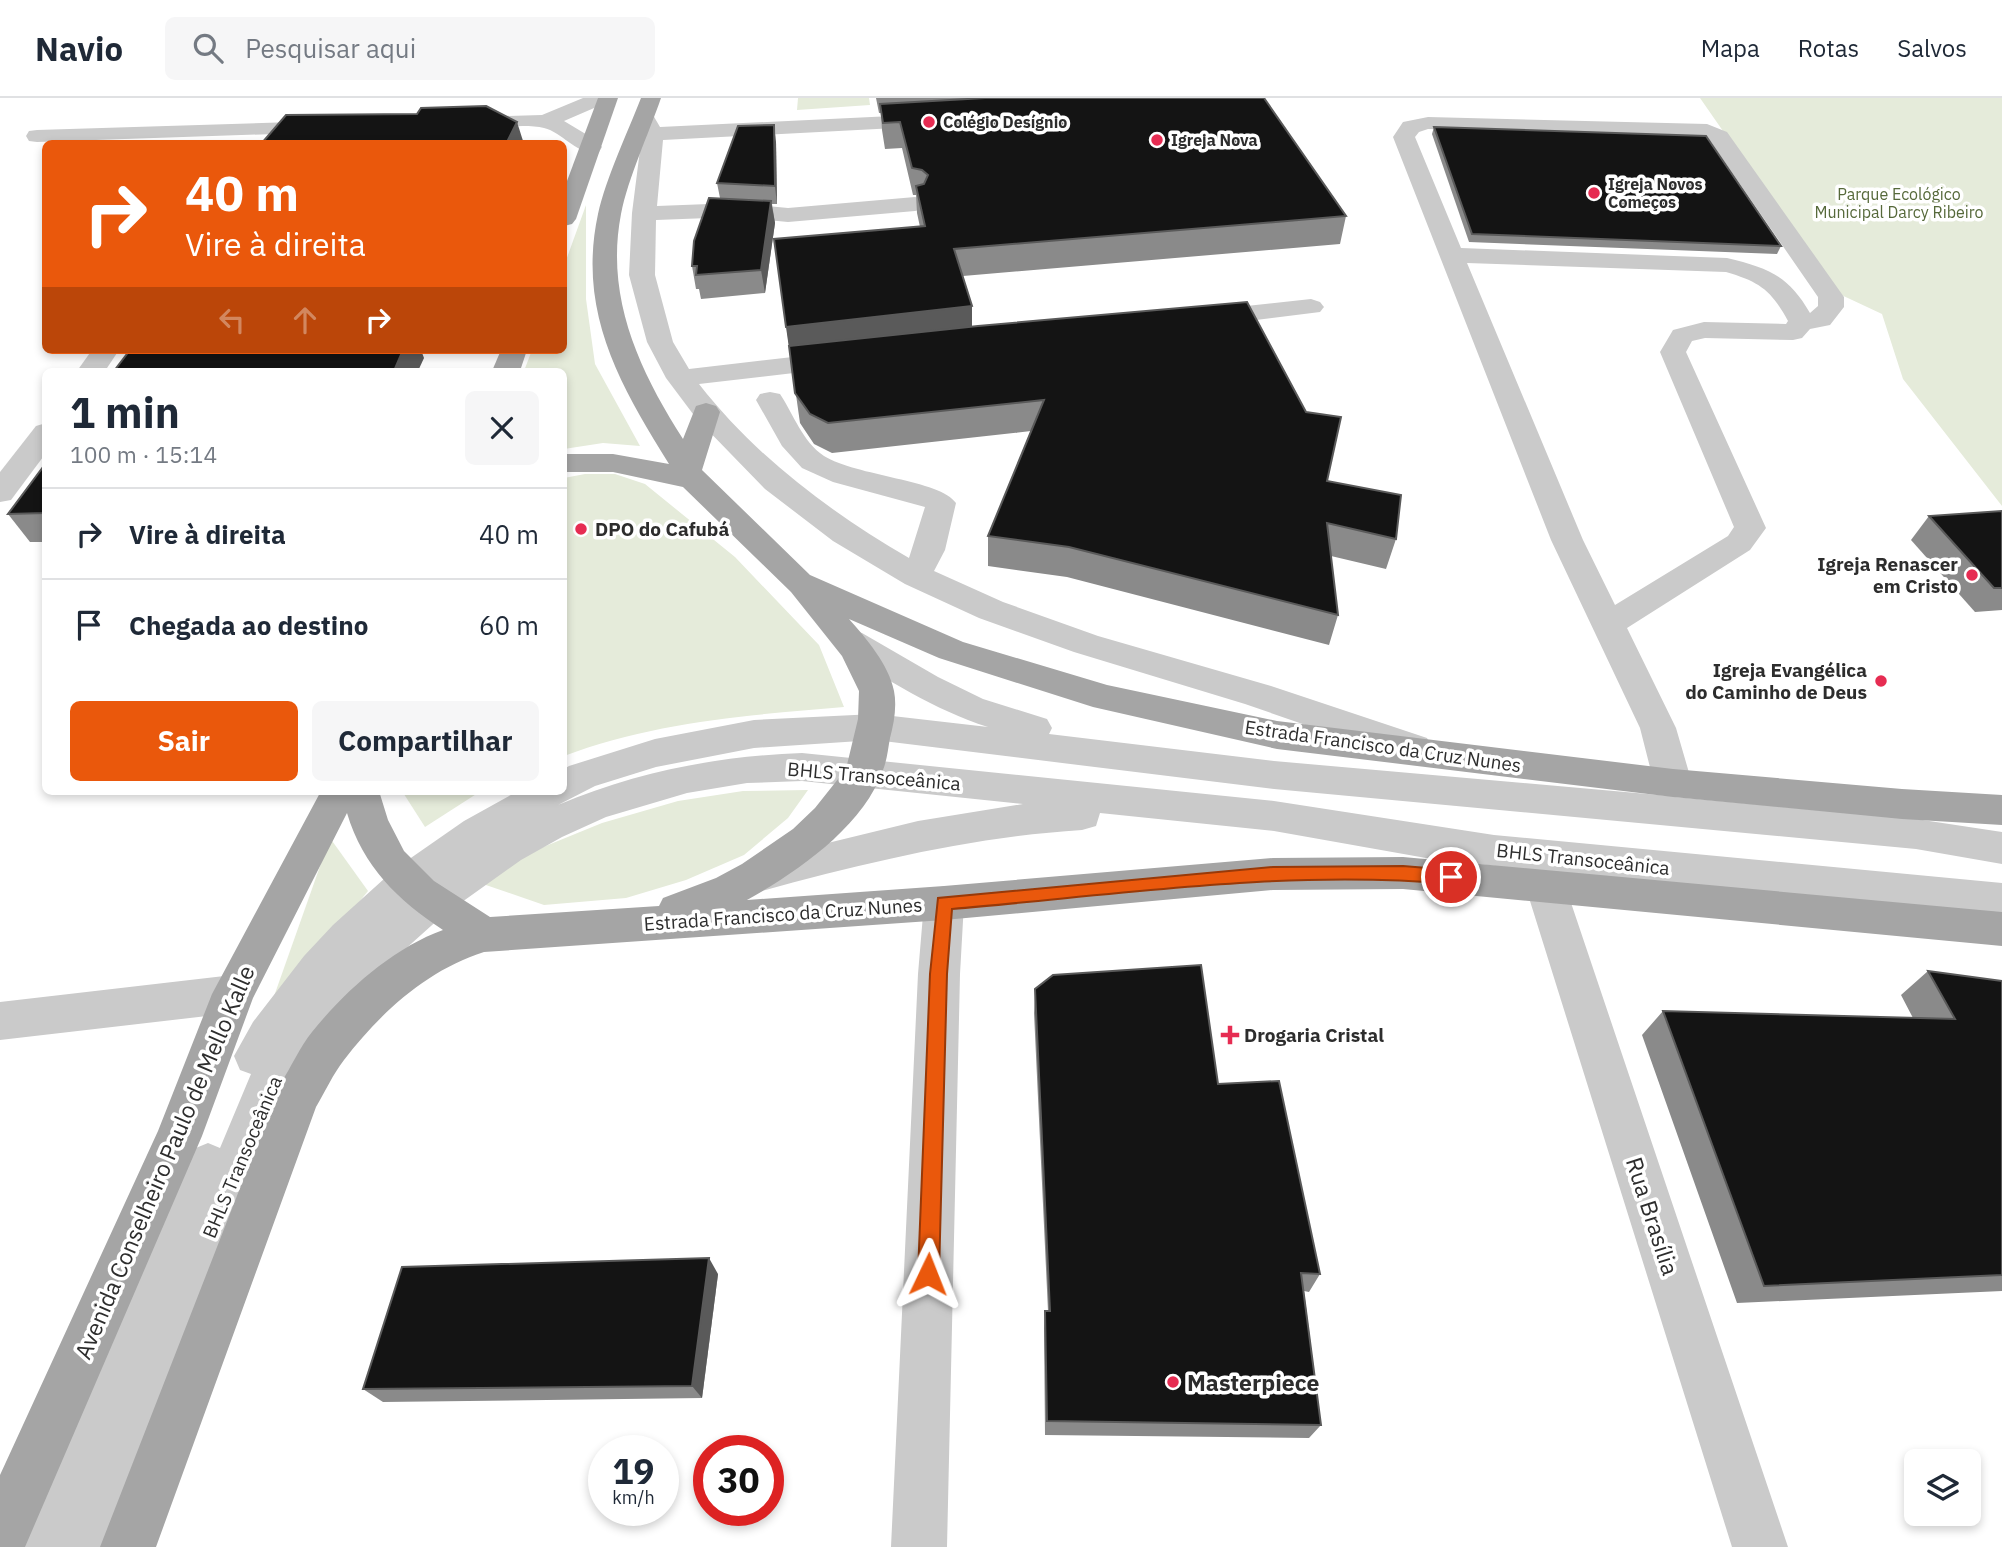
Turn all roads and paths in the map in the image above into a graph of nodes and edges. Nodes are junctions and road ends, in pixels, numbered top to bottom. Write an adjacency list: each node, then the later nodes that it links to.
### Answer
1 (601, 98): 7 (street)
2 (608, 98): 13 (main road)
3 (1581, 105): 10 (street)
4 (288, 108): 12 (street)
5 (650, 117): 6 (street); 16 (street); 27 (main road, Estrada Francisco da Cruz Nunes)
6 (951, 119)
7 (545, 121): 8 (street); 13 (street)
8 (443, 124)
9 (351, 126): 12 (street)
10 (1605, 127): 17 (street); 20 (street)
11 (37, 136): 12 (street)
12 (266, 136)
13 (591, 147): 15 (main road)
14 (915, 204): 16 (street)
15 (567, 211)
16 (644, 213): 22 (street)
17 (1450, 255): 20 (street); 31 (street)
18 (1311, 307): 19 (street)
19 (1174, 322)
20 (1802, 322): 31 (street)
21 (872, 356): 22 (street)
22 (680, 378): 24 (street)
23 (770, 400): 29 (street)
24 (706, 412): 27 (main road); 29 (street)
25 (42, 437): 28 (street)
26 (567, 463): 27 (main road)
27 (691, 476): 30 (main road, Estrada Francisco da Cruz Nunes)
28 (0, 493)
29 (916, 576): 34 (street)
30 (798, 583): 32 (main road); 34 (main road, Estrada Francisco da Cruz Nunes)
31 (1609, 624): 37 (street)
32 (850, 641): 33 (main road); 35 (street)
33 (875, 727): 35 (street, BHLS Transoceânica); 36 (main road); 38 (street, BHLS Transoceânica)
34 (1425, 752): 37 (main road, Estrada Francisco da Cruz Nunes)
35 (1203, 767): 44 (street, BHLS Transoceânica)
36 (863, 773): 43 (street, BHLS Transoceânica); 45 (main road); 47 (street, BHLS Transoceânica)
37 (1673, 783): 42 (main road, Estrada Francisco da Cruz Nunes)
38 (567, 784)
39 (338, 795): 53 (main road, Avenida Conselheiro Paulo de Mello Kalle)
40 (361, 795): 47 (main road)
41 (544, 795): 47 (street, BHLS Transoceânica)
42 (2002, 810)
43 (1210, 811): 45 (street); 48 (street, BHLS Transoceânica)
44 (2002, 848)
45 (758, 876): 50 (main road)
46 (1545, 885): 49 (main road, Estrada Francisco da Cruz Nunes); 51 (main road, Estrada Francisco da Cruz Nunes); 60 (street, Rua Brasília)
47 (417, 891): 52 (main road); 56 (street, BHLS Transoceânica); 57 (street, BHLS Transoceânica)
48 (2002, 900)
49 (944, 903): 50 (main road, Estrada Francisco da Cruz Nunes); 59 (street)
50 (624, 924): 52 (main road, Estrada Francisco da Cruz Nunes)
51 (2002, 929)
52 (484, 935): 58 (main road)
53 (233, 994): 54 (street); 55 (main road, Avenida Conselheiro Paulo de Mello Kalle)
54 (0, 1021)
55 (0, 1538)
56 (49, 1547)
57 (83, 1547)
58 (128, 1547)
59 (919, 1547)
60 (1760, 1547)

